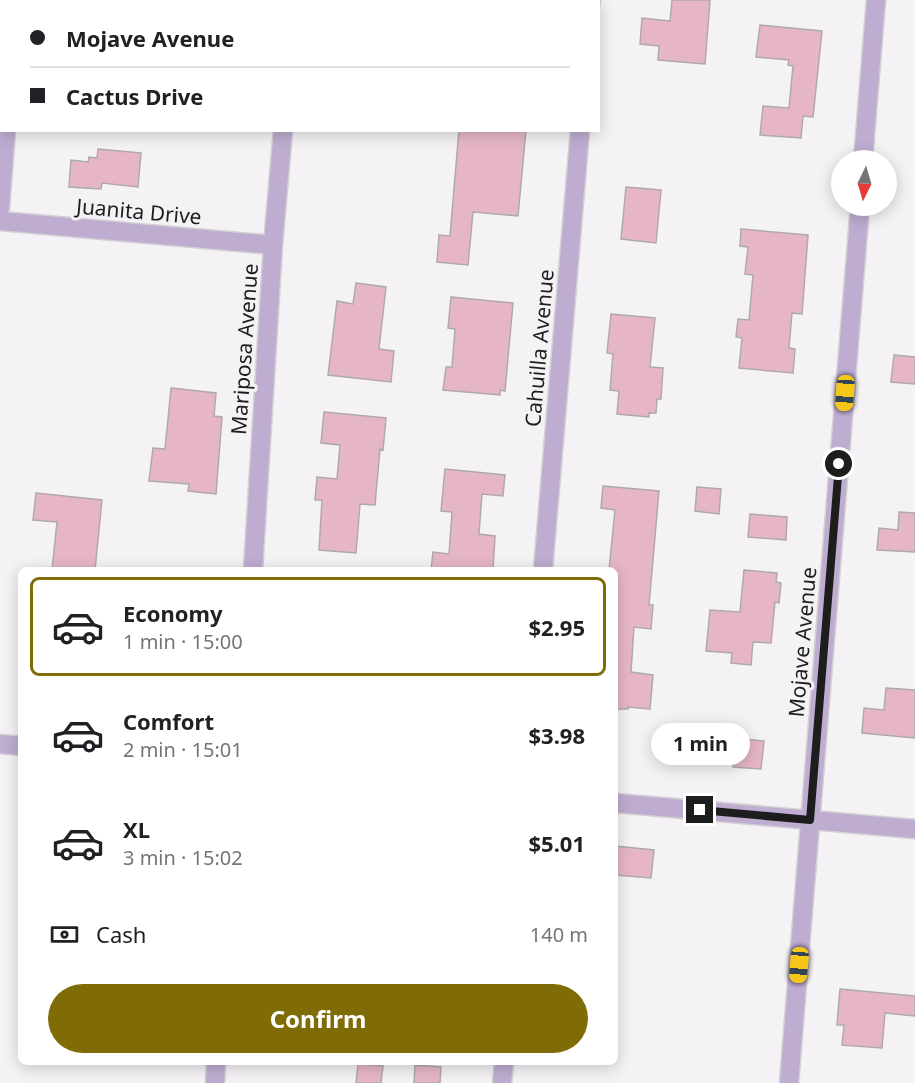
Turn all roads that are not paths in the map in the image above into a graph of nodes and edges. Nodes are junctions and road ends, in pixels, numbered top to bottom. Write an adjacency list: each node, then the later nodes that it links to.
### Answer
1 (876, 0): 5 (street)
2 (6, 132): 6 (street)
3 (283, 132): 9 (street, Mariposa Avenue)
4 (580, 132): 11 (street, Cahuilla Avenue)
5 (864, 150)
6 (0, 207)
7 (859, 216): 15 (street, Mojave Avenue)
8 (0, 221): 9 (street, Juanita Drive)
9 (273, 245): 10 (street, Mariposa Avenue)
10 (253, 567)
11 (543, 567)
12 (0, 744): 13 (street)
13 (18, 746)
14 (618, 802): 15 (street)
15 (810, 820): 16 (street); 21 (street, Mojave Avenue)
16 (915, 829)
17 (216, 1065): 19 (street)
18 (504, 1065): 20 (street)
19 (215, 1083)
20 (502, 1083)
21 (789, 1083)

